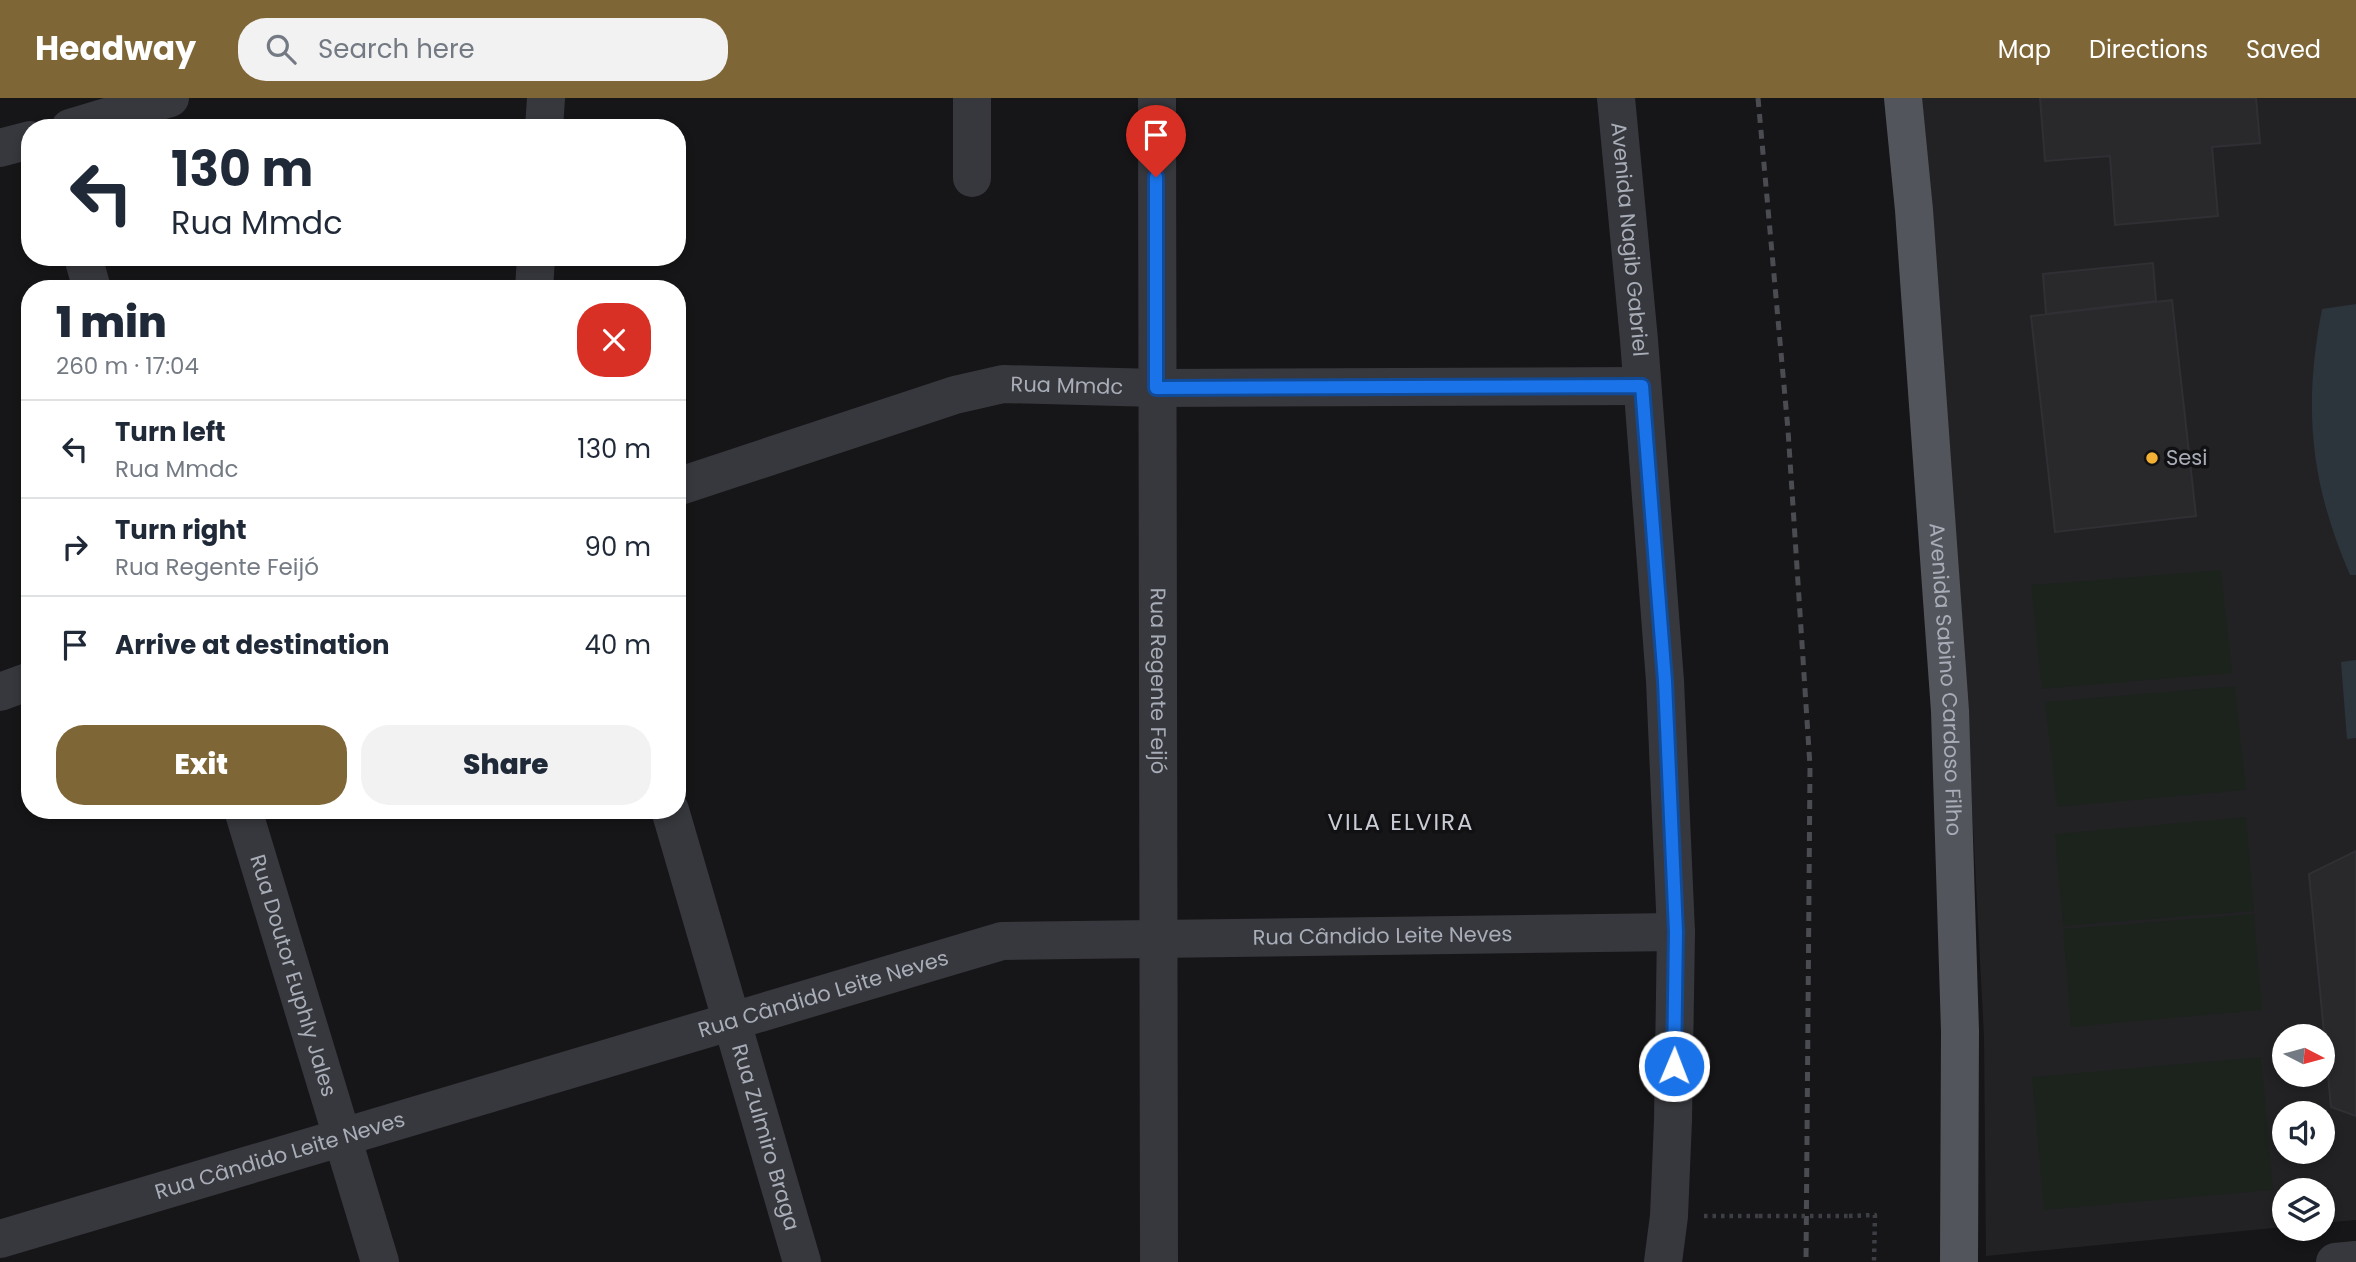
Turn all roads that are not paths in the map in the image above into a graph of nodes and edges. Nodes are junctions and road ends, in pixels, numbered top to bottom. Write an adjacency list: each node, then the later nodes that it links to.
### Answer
1 (170, 98): 7 (street)
2 (546, 98): 8 (street)
3 (972, 98): 11 (street)
4 (1157, 98): 13 (street, Rua Regente Feijó)
5 (1616, 98): 12 (street, Avenida Nagib Gabriel)
6 (1903, 98): 29 (main road, Avenida Sabino Cardoso Filho)
7 (99, 119)
8 (545, 119)
9 (21, 142): 10 (street)
10 (0, 148)
11 (972, 178)
12 (1642, 386): 13 (street, Rua Mmdc); 19 (street, Avenida Nagib Gabriel)
13 (1156, 388): 14 (street, Rua Mmdc); 20 (street, Rua Regente Feijó)
14 (686, 484)
15 (21, 684): 16 (street)
16 (0, 692)
17 (246, 819): 22 (street, Rua Doutor Euphly Jales)
18 (673, 819): 21 (street, Rua Zulmiro Braga)
19 (1676, 932): 20 (street, Rua Cândido Leite Neves); 28 (street, Avenida Nagib Gabriel)
20 (1157, 939): 21 (street, Rua Cândido Leite Neves); 27 (street, Rua Regente Feijó)
21 (733, 1021): 22 (street, Rua Cândido Leite Neves); 26 (street, Rua Zulmiro Braga)
22 (344, 1137): 23 (street, Rua Cândido Leite Neves); 25 (street, Rua Doutor Euphly Jales)
23 (0, 1239)
24 (2356, 1260): 30 (street)
25 (380, 1262)
26 (802, 1262)
27 (1159, 1262)
28 (1662, 1262)
29 (1959, 1262)
30 (2335, 1262)

